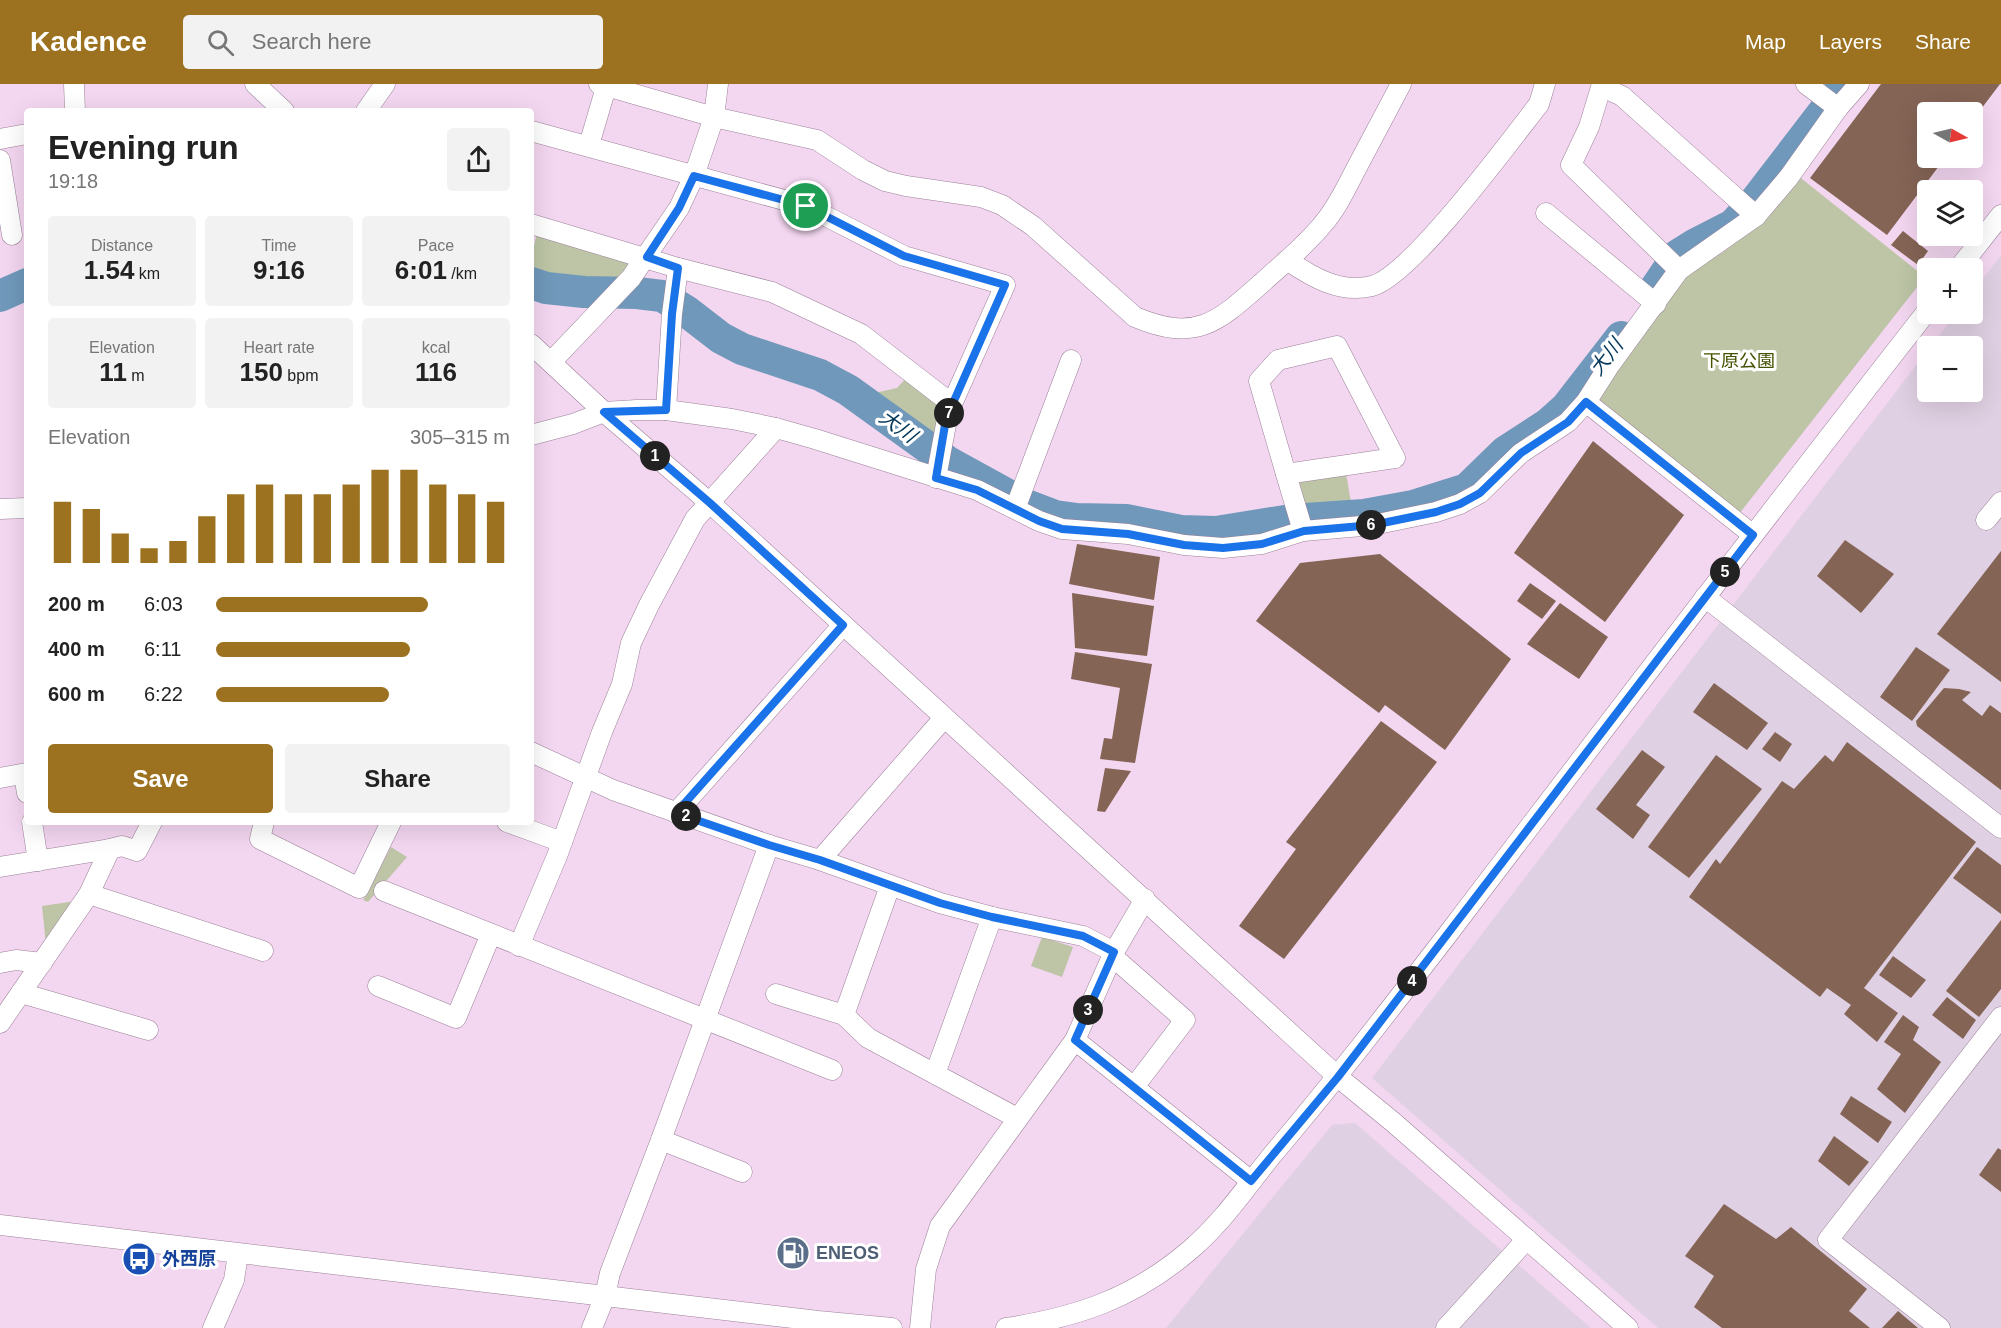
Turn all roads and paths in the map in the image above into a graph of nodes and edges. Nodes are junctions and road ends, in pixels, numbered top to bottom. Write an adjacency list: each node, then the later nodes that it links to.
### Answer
1 (74, 84): 11 (street)
2 (255, 84): 12 (street)
3 (385, 84): 13 (street)
4 (718, 84): 14 (street)
5 (1401, 84): 28 (street)
6 (1545, 84): 28 (street)
7 (1859, 84): 10 (street)
8 (604, 85): 14 (street); 18 (street)
9 (1602, 86): 23 (street); 29 (street)
10 (1825, 99): 23 (street)
11 (75, 108)
12 (281, 108)
13 (368, 108)
14 (714, 117): 20 (street); 28 (street)
15 (534, 132): 18 (street)
16 (24, 135): 17 (street)
17 (0, 139)
18 (589, 145): 20 (street)
19 (0, 160): 25 (street)
20 (694, 176): 26 (street); 37 (street)
21 (1546, 213): 31 (street)
22 (2001, 215): 27 (street)
23 (1756, 216): 29 (street)
24 (534, 225): 26 (street)
25 (13, 235)
26 (647, 257): 30 (street); 35 (street)
27 (1967, 258)
28 (1287, 260)
29 (1674, 265): 31 (street)
30 (677, 274): 37 (street); 38 (street)
31 (1656, 304): 36 (street)
32 (1917, 324): 51 (street)
33 (534, 347): 35 (street)
34 (1071, 360): 48 (street)
35 (551, 362): 39 (street)
36 (1586, 402): 50 (street); 51 (street)
37 (952, 404): 42 (street)
38 (666, 410): 39 (street); 40 (street)
39 (604, 412): 41 (street); 45 (street)
40 (776, 428): 42 (street); 45 (street)
41 (534, 434)
42 (939, 464): 48 (street)
43 (1286, 474): 43 (street); 50 (street)
44 (2001, 502): 49 (street)
45 (710, 503): 53 (street); 56 (street)
46 (24, 507): 47 (street)
47 (0, 509)
48 (1015, 509): 50 (street)
49 (1986, 520)
50 (1303, 530)
51 (1753, 535): 52 (street)
52 (1705, 597): 65 (street); 94 (street)
53 (843, 625): 54 (street); 59 (street)
54 (944, 717): 69 (street); 75 (street)
55 (534, 753): 56 (street)
56 (585, 777): 59 (street); 66 (street)
57 (0, 778): 58 (street)
58 (24, 780)
59 (676, 813): 67 (street)
60 (32, 825): 70 (street)
61 (150, 825): 68 (street)
62 (263, 825): 63 (street)
63 (390, 825)
64 (515, 825): 66 (street)
65 (2001, 828)
66 (562, 842): 78 (street)
67 (769, 845): 69 (street); 88 (street)
68 (110, 849): 70 (street); 74 (street)
69 (820, 860): 72 (street)
70 (38, 861): 71 (street)
71 (0, 867)
72 (890, 886): 76 (street); 86 (street)
73 (384, 891): 77 (street)
74 (89, 894): 79 (street); 82 (street)
75 (1145, 899): 80 (street); 94 (street)
76 (992, 917): 80 (street); 93 (street)
77 (491, 934): 78 (street); 83 (street)
78 (519, 946): 88 (street)
79 (263, 951)
80 (1113, 954): 91 (street); 95 (street)
81 (0, 963): 82 (street)
82 (42, 963): 84 (street)
83 (378, 986)
84 (21, 993): 89 (street); 90 (street)
85 (776, 994): 86 (street)
86 (844, 1015): 93 (street)
87 (2001, 1017): 112 (street)
88 (704, 1020): 92 (street); 97 (street)
89 (0, 1023)
90 (148, 1030)
91 (1075, 1040): 95 (street); 96 (street)
92 (832, 1070)
93 (935, 1074): 96 (street)
94 (1338, 1077): 99 (street); 101 (street)
95 (1134, 1087): 99 (street)
96 (1017, 1118): 109 (street)
97 (661, 1140): 98 (street); 103 (street)
98 (742, 1172)
99 (1251, 1181): 104 (street)
100 (0, 1225): 102 (street)
101 (1527, 1239): 105 (street); 111 (street)
102 (238, 1254): 103 (street); 106 (street)
103 (605, 1296): 107 (street); 108 (street)
104 (1084, 1320): 110 (street)
105 (1450, 1327)
106 (213, 1328)
107 (592, 1328)
108 (892, 1328)
109 (920, 1328)
110 (1006, 1328)
111 (1628, 1328)
112 (1940, 1328)

